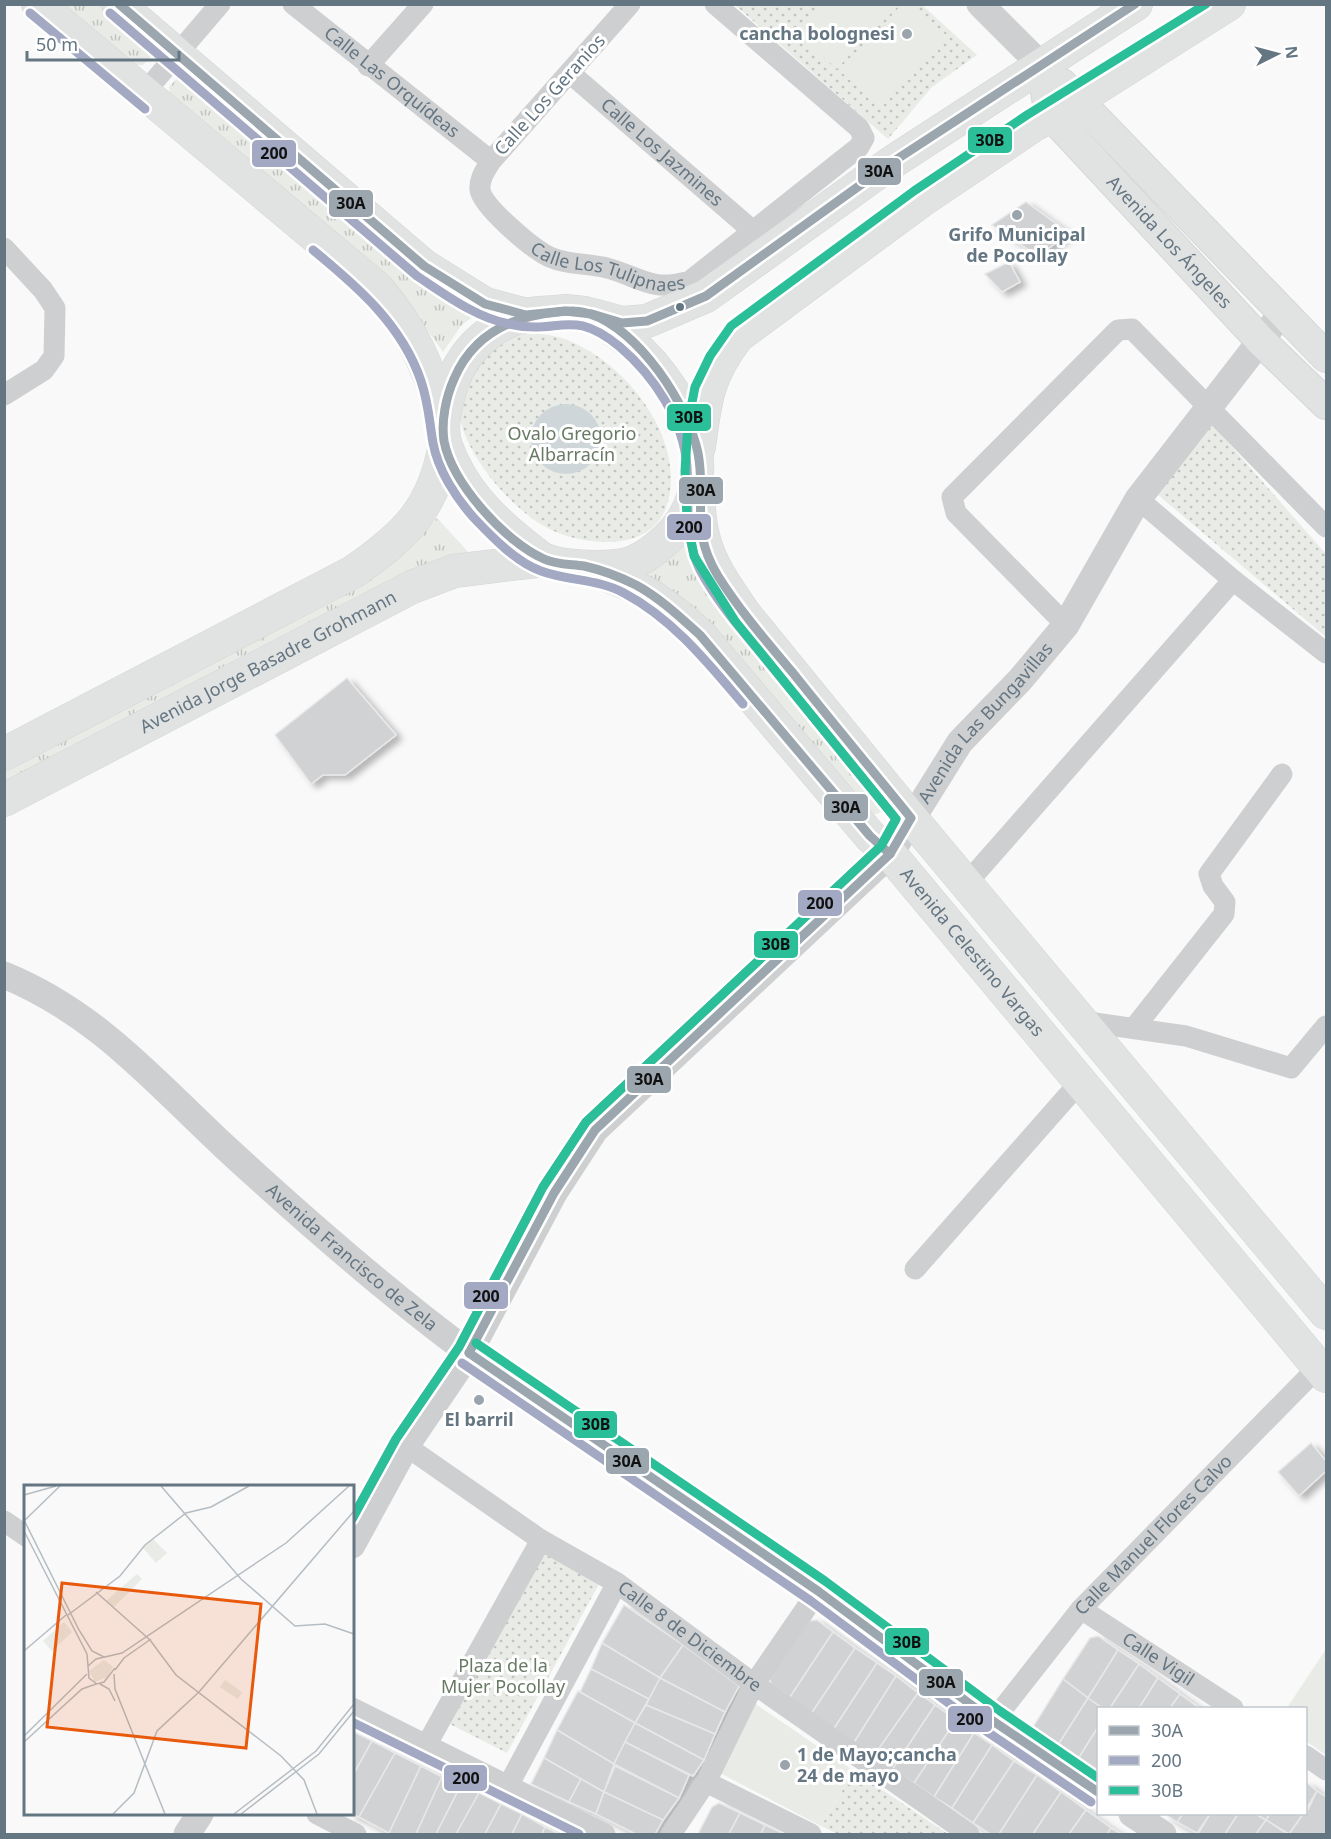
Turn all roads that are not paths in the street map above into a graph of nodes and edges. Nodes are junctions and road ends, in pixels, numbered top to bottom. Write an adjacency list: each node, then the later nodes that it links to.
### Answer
1 (38, 4): 15 (main road)
2 (118, 4): 11 (main road)
3 (220, 4): 11 (street)
4 (293, 4): 13 (street, Calle Las Orquídeas)
5 (423, 4): 13 (street)
6 (630, 4): 14 (street, Calle Los Geranios)
7 (715, 4): 22 (street, Calle Los Tulipnaes)
8 (1136, 4): 12 (main road)
9 (1229, 4): 16 (main road)
10 (990, 8): 12 (street, Avenida Los Ángeles)
11 (177, 56): 15 (street); 26 (main road)
12 (1041, 65): 16 (main road, Avenida Los Ángeles); 17 (main road); 19 (main road)
13 (368, 66): 18 (street, Calle Las Orquídeas)
14 (571, 74): 18 (street, Calle Los Geranios); 22 (street, Calle Los Jazmines)
15 (144, 93): 32 (main road)
16 (1079, 99): 17 (main road); 24 (main road, Avenida Los Ángeles)
17 (1050, 114): 21 (main road); 27 (main road, Avenida Los Ángeles)
18 (491, 161): 20 (street, Calle Los Geranios)
19 (891, 163): 21 (main road); 25 (main road)
20 (480, 191): 22 (street, Calle Los Tulipnaes)
21 (921, 201): 33 (main road)
22 (753, 231)
23 (4, 248): 29 (street)
24 (1282, 313): 27 (street, Avenida Las Bungavillas); 28 (main road, Avenida Los Ángeles)
25 (592, 314): 26 (main road); 33 (main road)
26 (526, 315): 32 (main road)
27 (1261, 341): 30 (main road, Avenida Los Ángeles); 31 (street, Avenida Las Bungavillas)
28 (1326, 357)
29 (4, 395)
30 (1326, 404)
31 (1208, 407): 34 (street, Avenida Las Bungavillas); 35 (street); 39 (street)
32 (444, 430): 36 (main road); 41 (main road)
33 (698, 468): 37 (main road); 44 (main road)
34 (1138, 499): 38 (street); 39 (street, Avenida Las Bungavillas)
35 (1326, 527)
36 (545, 560): 37 (main road); 43 (main road, Avenida Jorge Basadre Grohmann)
37 (585, 567): 45 (main road, Avenida Celestino Vargas)
38 (1233, 580): 40 (street); 46 (street)
39 (1066, 625): 44 (street, Avenida Las Bungavillas)
40 (1326, 653)
41 (4, 754)
42 (1282, 774): 52 (street)
43 (4, 800)
44 (911, 818): 45 (street, Avenida Las Bungavillas); 46 (main road)
45 (890, 854): 49 (main road, Avenida Celestino Vargas); 56 (street, Avenida Las Bungavillas)
46 (966, 884): 48 (main road)
47 (4, 975): 56 (street, Avenida Francisco de Zela)
48 (1049, 983): 49 (main road); 50 (main road)
49 (1020, 1010): 53 (main road, Avenida Celestino Vargas)
50 (1081, 1021): 52 (street); 55 (main road)
51 (1326, 1026): 52 (street)
52 (1134, 1028)
53 (1080, 1082): 54 (street); 57 (main road, Avenida Celestino Vargas)
54 (915, 1269)
55 (1326, 1313)
56 (469, 1353): 58 (street, Avenida Las Bungavillas); 64 (street, Avenida Francisco de Zela)
57 (1324, 1367): 65 (street, Calle Manuel Flores Calvo)
58 (406, 1446): 61 (street, Calle 8 de Diciembre); 62 (street, Avenida Las Bungavillas)
59 (4, 1521): 60 (street)
60 (24, 1535)
61 (541, 1540): 63 (street, Calle 8 de Diciembre); 70 (street)
62 (354, 1541)
63 (617, 1583): 66 (street, Calle 8 de Diciembre); 74 (street)
64 (818, 1591): 66 (street); 69 (street, Avenida Francisco de Zela)
65 (1081, 1609): 67 (street, Calle Vigil); 69 (street, Calle Manuel Flores Calvo)
66 (754, 1684): 73 (street); 84 (street, Calle 8 de Diciembre)
67 (1231, 1707)
68 (354, 1709): 70 (street)
69 (993, 1722): 75 (street, Avenida Francisco de Zela)
70 (427, 1744): 74 (street)
71 (1307, 1757): 72 (street)
72 (1326, 1770)
73 (706, 1782): 82 (street); 83 (street)
74 (508, 1786): 81 (street)
75 (1097, 1791)
76 (199, 1815): 79 (street)
77 (319, 1815): 80 (street)
78 (1134, 1815): 85 (street)
79 (187, 1834)
80 (356, 1834)
81 (605, 1834)
82 (670, 1834)
83 (811, 1834)
84 (969, 1834)
85 (1163, 1834)

